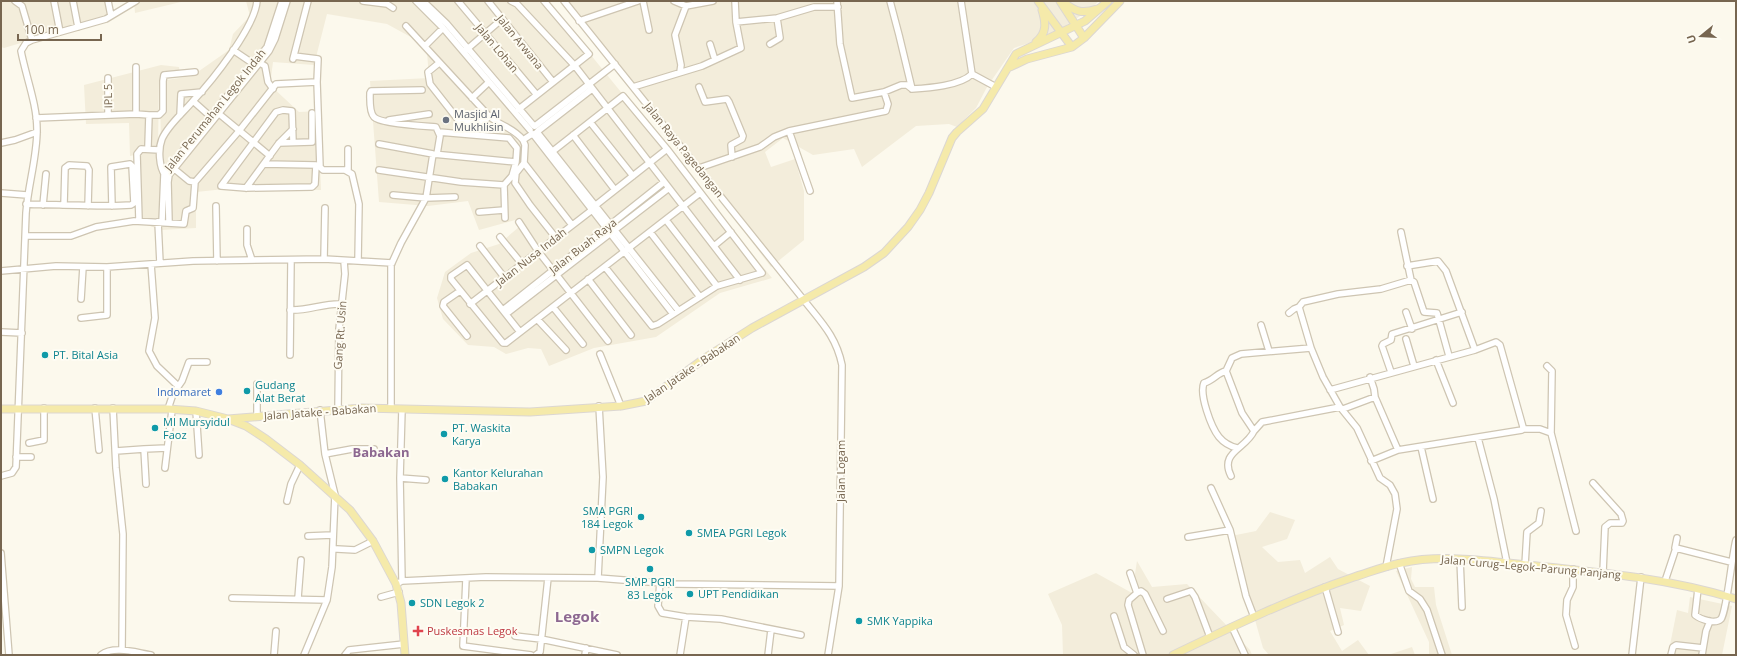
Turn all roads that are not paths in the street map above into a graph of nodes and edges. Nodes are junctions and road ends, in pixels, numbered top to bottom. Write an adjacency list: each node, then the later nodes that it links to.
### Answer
1 (15, 1): 47 (street)
2 (54, 1): 43 (street)
3 (73, 1): 40 (street)
4 (108, 1): 33 (street)
5 (136, 1): 33 (street)
6 (257, 1): 53 (street)
7 (282, 1): 57 (street, Jalan Perumahan Legok Indah)
8 (287, 1): 57 (street, Jalan Perumahan Legok Indah)
9 (308, 1): 66 (street)
10 (363, 1): 31 (street)
11 (416, 1): 41 (street)
12 (423, 1): 54 (street)
13 (458, 1): 45 (street, Jalan Lohan)
14 (488, 1): 35 (street, Jalan Arwana)
15 (511, 1): 59 (street)
16 (544, 1): 59 (street)
17 (564, 1): 36 (street, Jalan Raya Pagedangan)
18 (638, 1): 36 (street)
19 (643, 1): 42 (street)
20 (674, 1): 30 (street)
21 (713, 1): 30 (street)
22 (735, 1): 37 (street)
23 (890, 1): 74 (street)
24 (961, 1): 64 (street)
25 (1061, 1): 32 (main road); 39 (main road)
26 (1108, 1): 32 (main road)
27 (1120, 1): 46 (main road)
28 (1039, 3): 44 (main road); 51 (main road)
29 (838, 4): 34 (street); 77 (street)
30 (686, 6): 63 (street)
31 (393, 8)
32 (1101, 8): 39 (main road)
33 (111, 16): 40 (street)
34 (777, 18): 37 (street); 49 (street)
35 (502, 20): 45 (street); 68 (street, Jalan Arwana)
36 (579, 21): 58 (street, Jalan Raya Pagedangan)
37 (736, 22): 55 (street)
38 (406, 26): 50 (street)
39 (1076, 26): 44 (main road); 46 (main road)
40 (78, 27): 43 (street)
41 (443, 28): 50 (street); 54 (street)
42 (650, 30)
43 (60, 32): 47 (street)
44 (1062, 33): 51 (main road); 52 (main road)
45 (485, 34): 54 (street); 78 (street, Jalan Lohan)
46 (1084, 38): 52 (main road)
47 (32, 40): 92 (street)
48 (710, 44): 55 (street)
49 (770, 44)
50 (425, 46): 56 (street)
51 (1032, 46): 61 (main road, Jalan Jatake - Babakan)
52 (1072, 47): 61 (main road)
53 (233, 50): 57 (street); 76 (street)
54 (465, 50): 67 (street); 82 (street)
55 (715, 60): 63 (street)
56 (439, 63): 79 (street); 90 (street)
57 (257, 64): 73 (street); 83 (street, Jalan Perumahan Legok Indah)
58 (615, 64): 69 (street); 70 (street, Jalan Raya Pagedangan)
59 (575, 66): 68 (street); 69 (street)
60 (136, 67): 85 (street)
61 (1010, 67): 72 (main road, Jalan Jatake - Babakan)
62 (195, 72): 88 (street)
63 (680, 72): 70 (street)
64 (972, 74): 72 (street); 74 (street)
65 (108, 78): 87 (street, IPL 5)
66 (317, 82): 73 (street); 123 (street)
67 (489, 82): 79 (street); 97 (street)
68 (553, 82): 78 (street)
69 (591, 87): 81 (street); 97 (street)
70 (633, 87): 121 (street, Jalan Raya Pagedangan)
71 (699, 87): 115 (street)
72 (996, 87): 201 (main road, Jalan Jatake - Babakan)
73 (273, 89): 96 (street)
74 (912, 89): 77 (street)
75 (422, 90): 93 (street)
76 (202, 92): 80 (street); 89 (street)
77 (884, 92): 98 (street)
78 (537, 95): 82 (street)
79 (472, 98): 90 (street)
80 (193, 101): 89 (street); 91 (street)
81 (607, 108): 94 (street); 110 (street); 118 (street)
82 (519, 109): 97 (street)
83 (218, 113): 91 (street, Jalan Perumahan Legok Indah); 96 (street); 120 (street, Jalan Perumahan Legok Indah)
84 (312, 113): 103 (street)
85 (136, 114): 87 (street); 88 (street)
86 (429, 114): 93 (street)
87 (108, 115): 92 (street)
88 (149, 115): 108 (street)
89 (180, 115): 111 (street)
90 (488, 115): 102 (street)
91 (211, 117): 120 (street, Jalan Perumahan Legok Indah)
92 (36, 118): 99 (street)
93 (385, 121): 100 (street)
94 (590, 122): 101 (street); 126 (street)
95 (293, 129): 103 (street); 105 (street); 106 (street)
96 (239, 131): 105 (street); 128 (street)
97 (534, 131): 102 (street); 112 (street); 150 (street)
98 (789, 131): 115 (street); 134 (street)
99 (37, 132): 104 (street); 137 (street)
100 (439, 132): 113 (street); 116 (street)
101 (572, 135): 112 (street); 133 (street)
102 (523, 140): 117 (street)
103 (293, 142): 106 (street)
104 (1, 143)
105 (254, 143): 114 (street); 131 (street)
106 (279, 143): 114 (street)
107 (379, 144): 113 (street)
108 (148, 146)
109 (348, 149): 123 (street)
110 (667, 149): 118 (street); 136 (street)
111 (159, 150): 125 (street); 154 (street)
112 (553, 151): 150 (street)
113 (435, 154): 116 (street); 127 (street)
114 (270, 156): 119 (street)
115 (732, 156): 121 (street)
116 (516, 162): 130 (street)
117 (524, 163): 159 (street); 168 (street)
118 (650, 163): 126 (street); 129 (street)
119 (264, 164): 131 (street); 131 (street)
120 (172, 167): 125 (street, Jalan Perumahan Legok Indah); 128 (street)
121 (699, 168): 201 (street, Jalan Raya Pagedangan)
122 (379, 170): 127 (street)
123 (348, 171): 178 (street)
124 (46, 174): 143 (street)
125 (166, 176): 139 (street, Jalan Perumahan Legok Indah)
126 (633, 176): 133 (street)
127 (429, 178): 130 (street); 141 (street)
128 (195, 182): 157 (street)
129 (664, 182): 132 (street); 160 (street, Jalan Buah Raya)
130 (504, 185): 151 (street)
131 (246, 188)
132 (669, 188): 148 (street); 162 (street, Jalan Buah Raya)
133 (615, 190): 150 (street)
134 (810, 191)
135 (1, 193): 137 (street)
136 (700, 193): 148 (street); 164 (street)
137 (27, 195): 142 (street)
138 (392, 195): 141 (street)
139 (165, 196): 156 (street, Jalan Perumahan Legok Indah); 157 (street, Jalan Perumahan Legok Indah)
140 (455, 197): 141 (street)
141 (426, 198): 180 (street)
142 (26, 204): 143 (street); 166 (street)
143 (43, 205): 144 (street)
144 (64, 205): 145 (street); 145 (street)
145 (88, 206): 146 (street)
146 (112, 206): 146 (street)
147 (216, 206): 176 (street)
148 (683, 206): 155 (street); 170 (street)
149 (325, 208): 173 (street)
150 (594, 208): 159 (street, Jalan Nusa Indah); 160 (street)
151 (504, 210): 152 (street); 153 (street)
152 (479, 212)
153 (505, 218)
154 (139, 220): 156 (street); 166 (street)
155 (666, 220): 163 (street); 195 (street)
156 (160, 222): 157 (street); 179 (street, Jalan Perumahan Legok Indah)
157 (169, 222)
158 (519, 222): 172 (street)
159 (572, 225): 168 (street, Jalan Nusa Indah)
160 (609, 226): 162 (street); 188 (street, Jalan Buah Raya)
161 (247, 229): 174 (street)
162 (613, 232): 171 (street); 190 (street, Jalan Buah Raya)
163 (650, 232): 171 (street); 199 (street)
164 (731, 232): 170 (street); 193 (street)
165 (1400, 232): 183 (street)
166 (26, 236): 187 (street)
167 (500, 237): 182 (street)
168 (556, 238): 172 (street, Jalan Nusa Indah)
169 (480, 246): 191 (street)
170 (714, 246): 193 (street)
171 (627, 250): 186 (street); 207 (street); 211 (street)
172 (538, 252): 182 (street, Jalan Nusa Indah); 188 (street)
173 (324, 259): 175 (street); 177 (street)
174 (252, 260): 175 (street); 176 (street)
175 (291, 260): 206 (street)
176 (217, 261): 179 (street)
177 (344, 261): 178 (street); 202 (street, Gang Rt. Usin)
178 (358, 261): 180 (street)
179 (160, 263): 181 (street)
180 (392, 263): 252 (street)
181 (151, 264): 185 (street); 241 (street)
182 (522, 264): 191 (street, Jalan Nusa Indah)
183 (1407, 266): 194 (street); 210 (street)
184 (83, 267): 185 (street); 187 (street); 200 (street)
185 (107, 267): 213 (street)
186 (605, 267): 192 (street); 211 (street)
187 (24, 270): 189 (street); 220 (street)
188 (553, 270): 190 (street); 208 (street, Jalan Buah Raya)
189 (1, 271)
190 (557, 275): 198 (street); 208 (street, Jalan Buah Raya)
191 (504, 277): 196 (street, Jalan Nusa Indah)
192 (588, 279): 198 (street); 221 (street)
193 (740, 280): 195 (street)
194 (1411, 280): 205 (street); 215 (street)
195 (717, 286): 199 (street)
196 (487, 290): 197 (street); 203 (street, Jalan Nusa Indah); 208 (street)
197 (460, 291): 203 (street); 222 (street)
198 (570, 293): 204 (street); 224 (street)
199 (700, 297): 207 (street)
200 (81, 299)
201 (803, 299): 246 (main road, Jalan Jatake - Babakan); 320 (street, Jalan Logam)
202 (342, 304): 206 (street); 255 (street, Gang Rt. Usin)
203 (470, 304): 219 (street)
204 (553, 307): 214 (street); 225 (street)
205 (1299, 307): 212 (street); 226 (street)
206 (290, 310): 231 (street)
207 (678, 310): 211 (street)
208 (505, 312): 219 (street)
209 (1406, 312): 217 (street)
210 (1462, 312): 215 (street); 228 (street)
211 (673, 314)
212 (1289, 314)
213 (81, 318)
214 (537, 319): 219 (street); 227 (street)
215 (1439, 319): 217 (street); 232 (street)
216 (1261, 325): 229 (street)
217 (1412, 329): 238 (street)
218 (1, 332): 220 (street)
219 (520, 332)
220 (22, 333): 248 (street)
221 (631, 335)
222 (468, 336)
223 (1406, 339): 235 (street)
224 (608, 341)
225 (583, 344)
226 (1311, 348): 229 (street); 242 (street)
227 (566, 350)
228 (1475, 350): 232 (street); 261 (street)
229 (1269, 351): 237 (street)
230 (600, 354): 246 (street)
231 (290, 355)
232 (1449, 356): 233 (street)
233 (1436, 360): 235 (street); 244 (street)
234 (207, 362): 241 (street)
235 (1414, 366): 238 (street)
236 (1547, 366): 263 (street)
237 (1226, 371): 262 (street); 268 (street)
238 (1391, 372): 239 (street)
239 (1370, 377): 242 (street); 243 (street)
240 (257, 384): 259 (street)
241 (178, 386): 254 (street)
242 (1330, 390): 253 (street)
243 (1374, 397): 253 (street); 272 (street)
244 (1453, 403)
245 (599, 406): 246 (main road, Jalan Jatake - Babakan); 256 (main road, Jalan Jatake - Babakan); 316 (street)
246 (622, 406)
247 (1, 408): 248 (main road)
248 (17, 408): 249 (main road); 277 (street)
249 (44, 408): 250 (main road); 265 (street)
250 (96, 408): 251 (main road); 271 (street)
251 (113, 408): 254 (main road); 273 (street)
252 (391, 408): 255 (main road, Jalan Jatake - Babakan); 256 (main road, Jalan Jatake - Babakan)
253 (1342, 408): 262 (street); 278 (street)
254 (170, 409): 258 (main road); 267 (street)
255 (338, 409): 257 (main road, Jalan Jatake - Babakan)
256 (402, 409): 283 (street)
257 (320, 410): 259 (main road, Jalan Jatake - Babakan); 274 (street)
258 (196, 411): 260 (main road); 275 (street)
259 (257, 416): 260 (main road, Jalan Jatake - Babakan)
260 (228, 419): 279 (main road)
261 (1523, 429): 263 (street); 264 (street)
262 (1254, 431): 268 (street)
263 (1551, 433): 293 (street)
264 (1478, 438): 266 (street); 307 (street)
265 (29, 443)
266 (1421, 447): 272 (street); 289 (street)
267 (167, 448): 269 (street); 280 (street)
268 (1237, 448): 282 (street)
269 (144, 449): 273 (street); 286 (street)
270 (374, 449): 274 (street)
271 (99, 450)
272 (1398, 450): 278 (street)
273 (116, 451): 350 (street)
274 (324, 454): 288 (street)
275 (199, 455)
276 (31, 456): 277 (street)
277 (16, 457): 281 (street)
278 (1371, 461): 309 (street)
279 (300, 465): 288 (main road); 290 (street)
280 (166, 468)
281 (1, 476)
282 (1231, 476)
283 (400, 478): 284 (street); 318 (street)
284 (426, 480)
285 (1593, 483): 311 (street)
286 (146, 484)
287 (1211, 488): 292 (street)
288 (335, 495): 294 (street); 299 (main road)
289 (1433, 499)
290 (287, 501)
291 (1541, 511): 308 (street)
292 (1230, 530): 296 (street); 334 (street)
293 (1576, 531)
294 (332, 535): 295 (street); 331 (street)
295 (308, 536)
296 (1188, 537)
297 (1677, 538): 300 (street)
298 (1736, 540): 305 (street)
299 (373, 541): 301 (street); 318 (main road)
300 (1675, 548): 305 (street); 317 (street)
301 (337, 549)
302 (1, 553): 351 (street)
303 (1460, 559): 306 (main road, Jalan Curug–Legok–Parung Panjang); 307 (main road, Jalan Curug–Legok–Parung Panjang); 332 (street)
304 (301, 560): 328 (street)
305 (1731, 562): 325 (street)
306 (1399, 563): 309 (main road, Jalan Curug–Legok–Parung Panjang); 369 (street)
307 (1506, 563): 308 (main road, Jalan Curug–Legok–Parung Panjang)
308 (1525, 565): 310 (main road, Jalan Curug–Legok–Parung Panjang)
309 (1386, 567): 321 (main road, Jalan Curug–Legok–Parung Panjang)
310 (1573, 569): 311 (main road, Jalan Curug–Legok–Parung Panjang); 347 (street)
311 (1603, 572): 313 (main road, Jalan Curug–Legok–Parung Panjang)
312 (1130, 573): 324 (street)
313 (1641, 577): 317 (main road, Jalan Curug–Legok–Parung Panjang); 370 (street)
314 (466, 578): 315 (street); 318 (street); 358 (street)
315 (548, 578): 316 (street); 345 (street)
316 (598, 578): 319 (street)
317 (1665, 581): 322 (main road, Jalan Curug–Legok–Parung Panjang)
318 (399, 582): 323 (main road)
319 (660, 582): 320 (street); 335 (street)
320 (839, 586): 364 (street, Jalan Logam)
321 (1325, 587): 334 (main road, Jalan Curug–Legok–Parung Panjang); 341 (street)
322 (1698, 589): 325 (main road, Jalan Curug–Legok–Parung Panjang); 336 (street)
323 (399, 592): 326 (street); 346 (main road)
324 (1137, 593): 340 (street); 366 (street)
325 (1726, 596): 330 (main road, Jalan Curug–Legok–Parung Panjang); 336 (street)
326 (381, 597)
327 (232, 598): 328 (street)
328 (298, 598): 331 (street)
329 (1167, 599): 344 (street)
330 (1736, 599)
331 (327, 600): 355 (street)
332 (1462, 607)
333 (1114, 616): 365 (street)
334 (1254, 616): 337 (main road, Jalan Curug–Legok–Parung Panjang)
335 (686, 617): 338 (street); 362 (street)
336 (1710, 621): 349 (street)
337 (1232, 627): 344 (main road, Jalan Curug–Legok–Parung Panjang); 368 (street)
338 (771, 630): 342 (street); 363 (street)
339 (276, 631): 354 (street)
340 (1163, 631)
341 (1338, 632)
342 (801, 635)
343 (515, 636): 345 (street)
344 (1210, 637): 367 (main road, Jalan Curug–Legok–Parung Panjang)
345 (541, 639): 348 (street); 359 (street)
346 (404, 644): 356 (street); 357 (main road)
347 (1574, 646)
348 (586, 648): 360 (street); 361 (street)
349 (1703, 648): 371 (street); 372 (street)
350 (122, 650): 352 (street); 353 (street)
351 (9, 655)
352 (101, 655)
353 (151, 655)
354 (274, 655)
355 (304, 655)
356 (345, 655)
357 (405, 655)
358 (530, 655)
359 (536, 655)
360 (585, 655)
361 (617, 655)
362 (680, 655)
363 (768, 655)
364 (828, 655)
365 (1134, 655)
366 (1143, 655)
367 (1174, 655)
368 (1245, 655)
369 (1442, 655)
370 (1632, 655)
371 (1671, 655)
372 (1702, 655)

